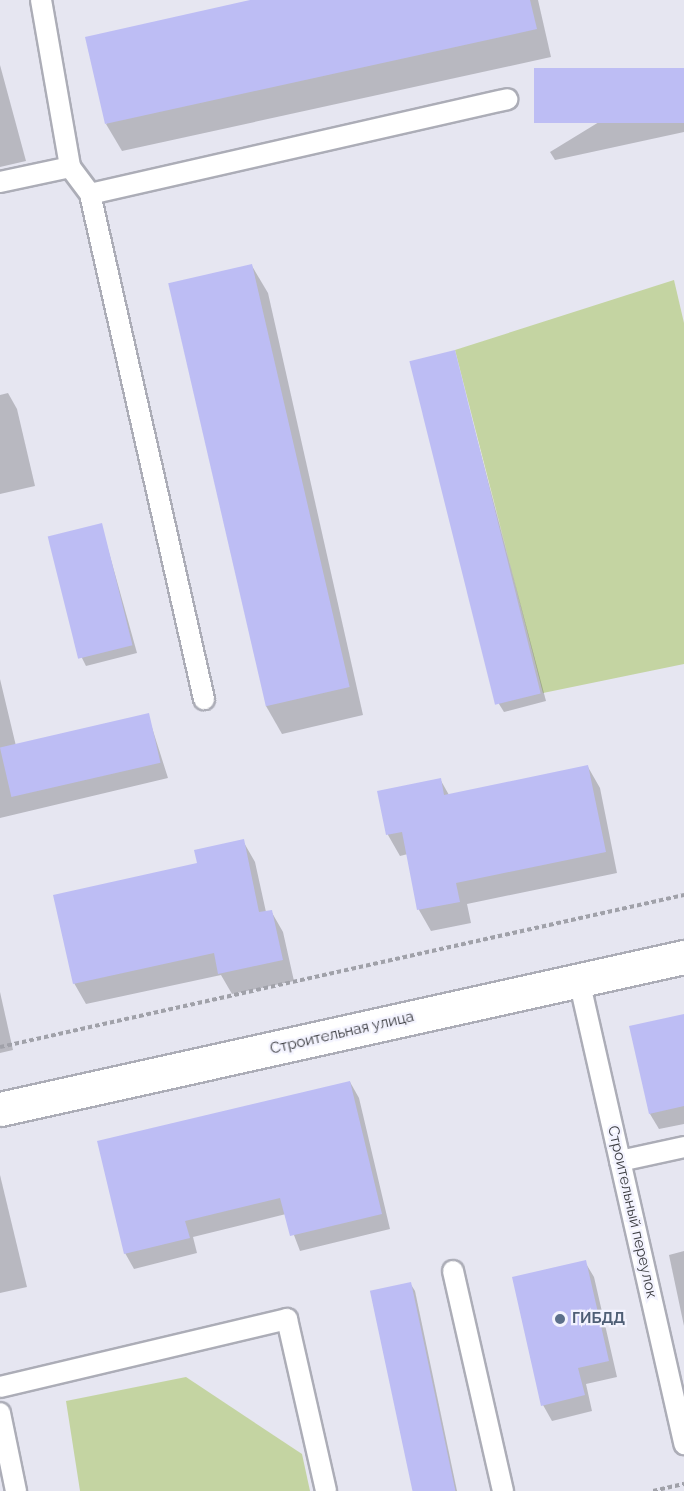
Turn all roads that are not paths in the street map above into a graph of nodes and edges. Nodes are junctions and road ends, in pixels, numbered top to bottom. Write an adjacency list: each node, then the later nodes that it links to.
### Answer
1 (40, 0): 3 (lane)
2 (507, 99): 5 (lane)
3 (70, 166): 4 (lane); 5 (lane)
4 (0, 182)
5 (90, 194): 6 (lane)
6 (204, 699)
7 (684, 957): 8 (street, Строительная улица)
8 (579, 980): 9 (street, Строительная улица); 11 (lane, Строительный переулок)
9 (0, 1108)
10 (684, 1147): 11 (lane)
11 (620, 1161): 15 (lane, Строительный переулок)
12 (453, 1271): 18 (lane)
13 (0, 1387): 17 (lane)
14 (0, 1413): 16 (lane)
15 (684, 1444)
16 (16, 1491)
17 (326, 1491)
18 (503, 1491)

